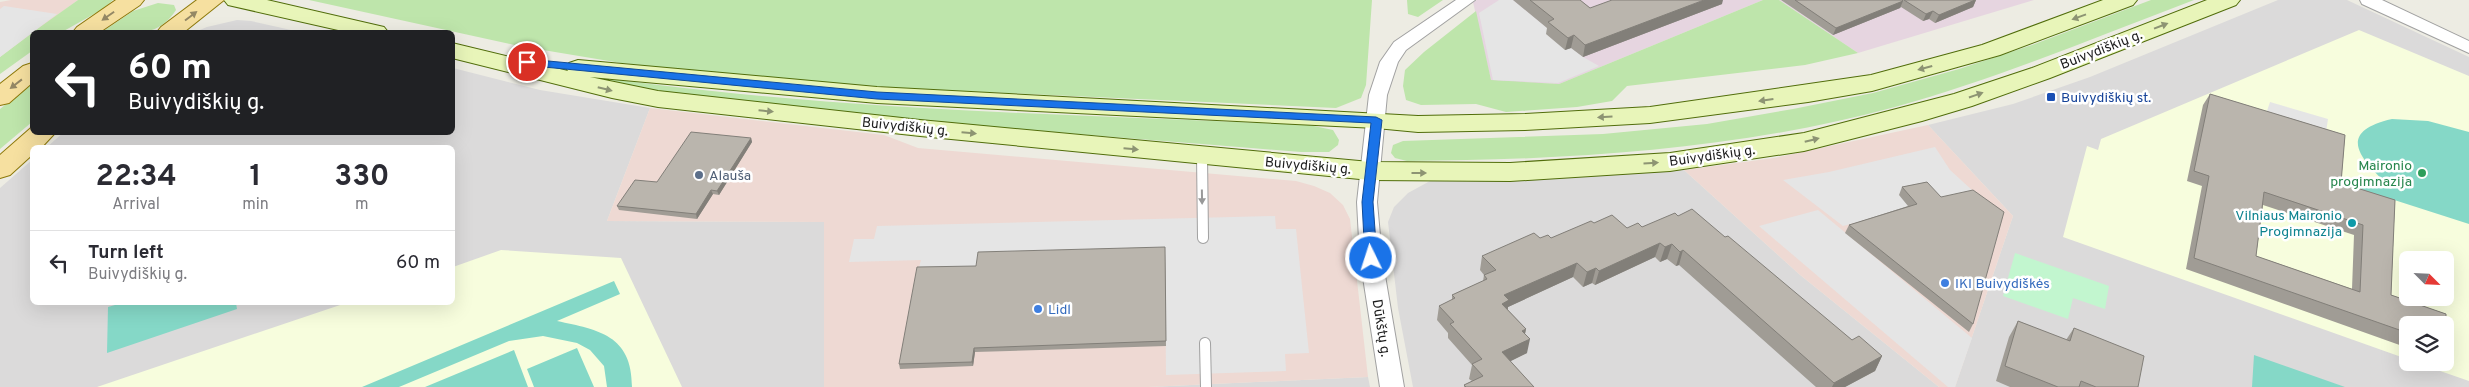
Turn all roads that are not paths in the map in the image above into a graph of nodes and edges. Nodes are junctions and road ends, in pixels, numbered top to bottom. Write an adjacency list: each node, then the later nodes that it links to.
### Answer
1 (132, 0): 8 (main road, one-way to 8)
2 (212, 0): 9 (main road, one-way to 2)
3 (236, 0): 10 (main road)
4 (1468, 0): 16 (street, Dūkštų g.)
5 (2125, 0): 16 (main road, Buivydiškių g., one-way to 16)
6 (2228, 0): 20 (main road, Buivydiškių g., one-way to 6)
7 (2368, 0): 11 (street)
8 (88, 30)
9 (172, 30)
10 (367, 30)
11 (2469, 48)
12 (455, 51): 13 (main road, Buivydiškių g.)
13 (490, 59): 16 (main road, Buivydiškių g.); 18 (main road, Buivydiškių g., one-way to 18)
14 (30, 73): 15 (main road, one-way to 15)
15 (0, 97)
16 (1376, 120): 20 (street, Dūkštų g.)
17 (40, 135): 19 (main road)
18 (1202, 155): 20 (main road, Buivydiškių g.); 21 (lane, one-way to 21)
19 (0, 169)
20 (1370, 171): 24 (street, Dūkštų g.)
21 (1203, 238)
22 (1205, 343): 23 (lane)
23 (1206, 387)
24 (1392, 387)

